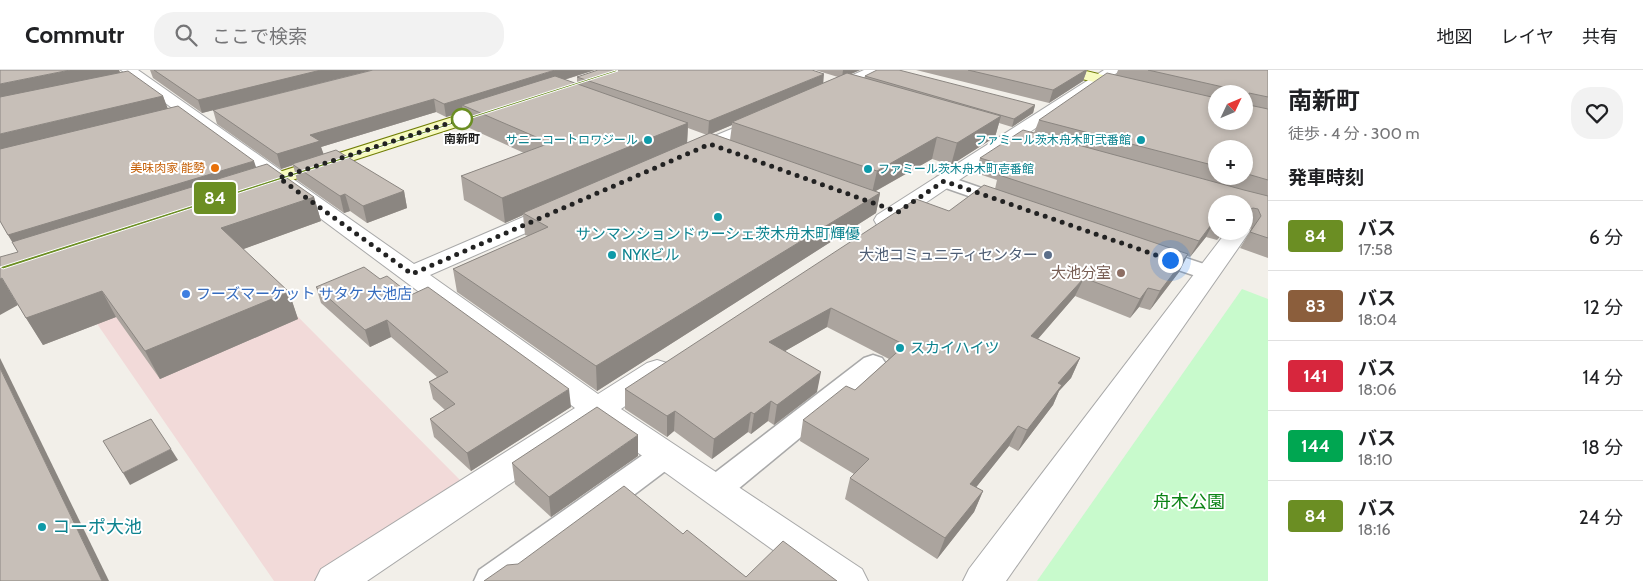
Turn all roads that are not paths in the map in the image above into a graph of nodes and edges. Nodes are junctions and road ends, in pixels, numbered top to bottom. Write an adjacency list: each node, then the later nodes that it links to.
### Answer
1 (877, 70): 6 (street)
2 (1062, 70): 4 (street)
3 (136, 74): 16 (street)
4 (1107, 74): 7 (street); 17 (street)
5 (817, 78): 6 (street)
6 (843, 85): 8 (street); 10 (street)
7 (1149, 90)
8 (871, 93)
9 (519, 101): 16 (street)
10 (807, 101)
11 (781, 113): 13 (street)
12 (683, 135): 13 (street)
13 (710, 144): 14 (street); 15 (street)
14 (738, 154)
15 (674, 160)
16 (279, 178): 18 (street); 25 (street)
17 (944, 181): 20 (lane); 21 (street)
18 (232, 193)
19 (574, 204): 25 (street)
20 (1020, 208)
21 (864, 234)
22 (1232, 240): 24 (street)
23 (1133, 247): 24 (lane)
24 (1208, 273): 34 (street)
25 (412, 274): 28 (street)
26 (681, 354): 28 (street)
27 (873, 364): 30 (lane)
28 (598, 409): 29 (street); 31 (street)
29 (665, 455): 30 (street); 32 (lane)
30 (715, 490): 33 (street)
31 (335, 581)
32 (492, 581)
33 (848, 581)
34 (983, 581)

